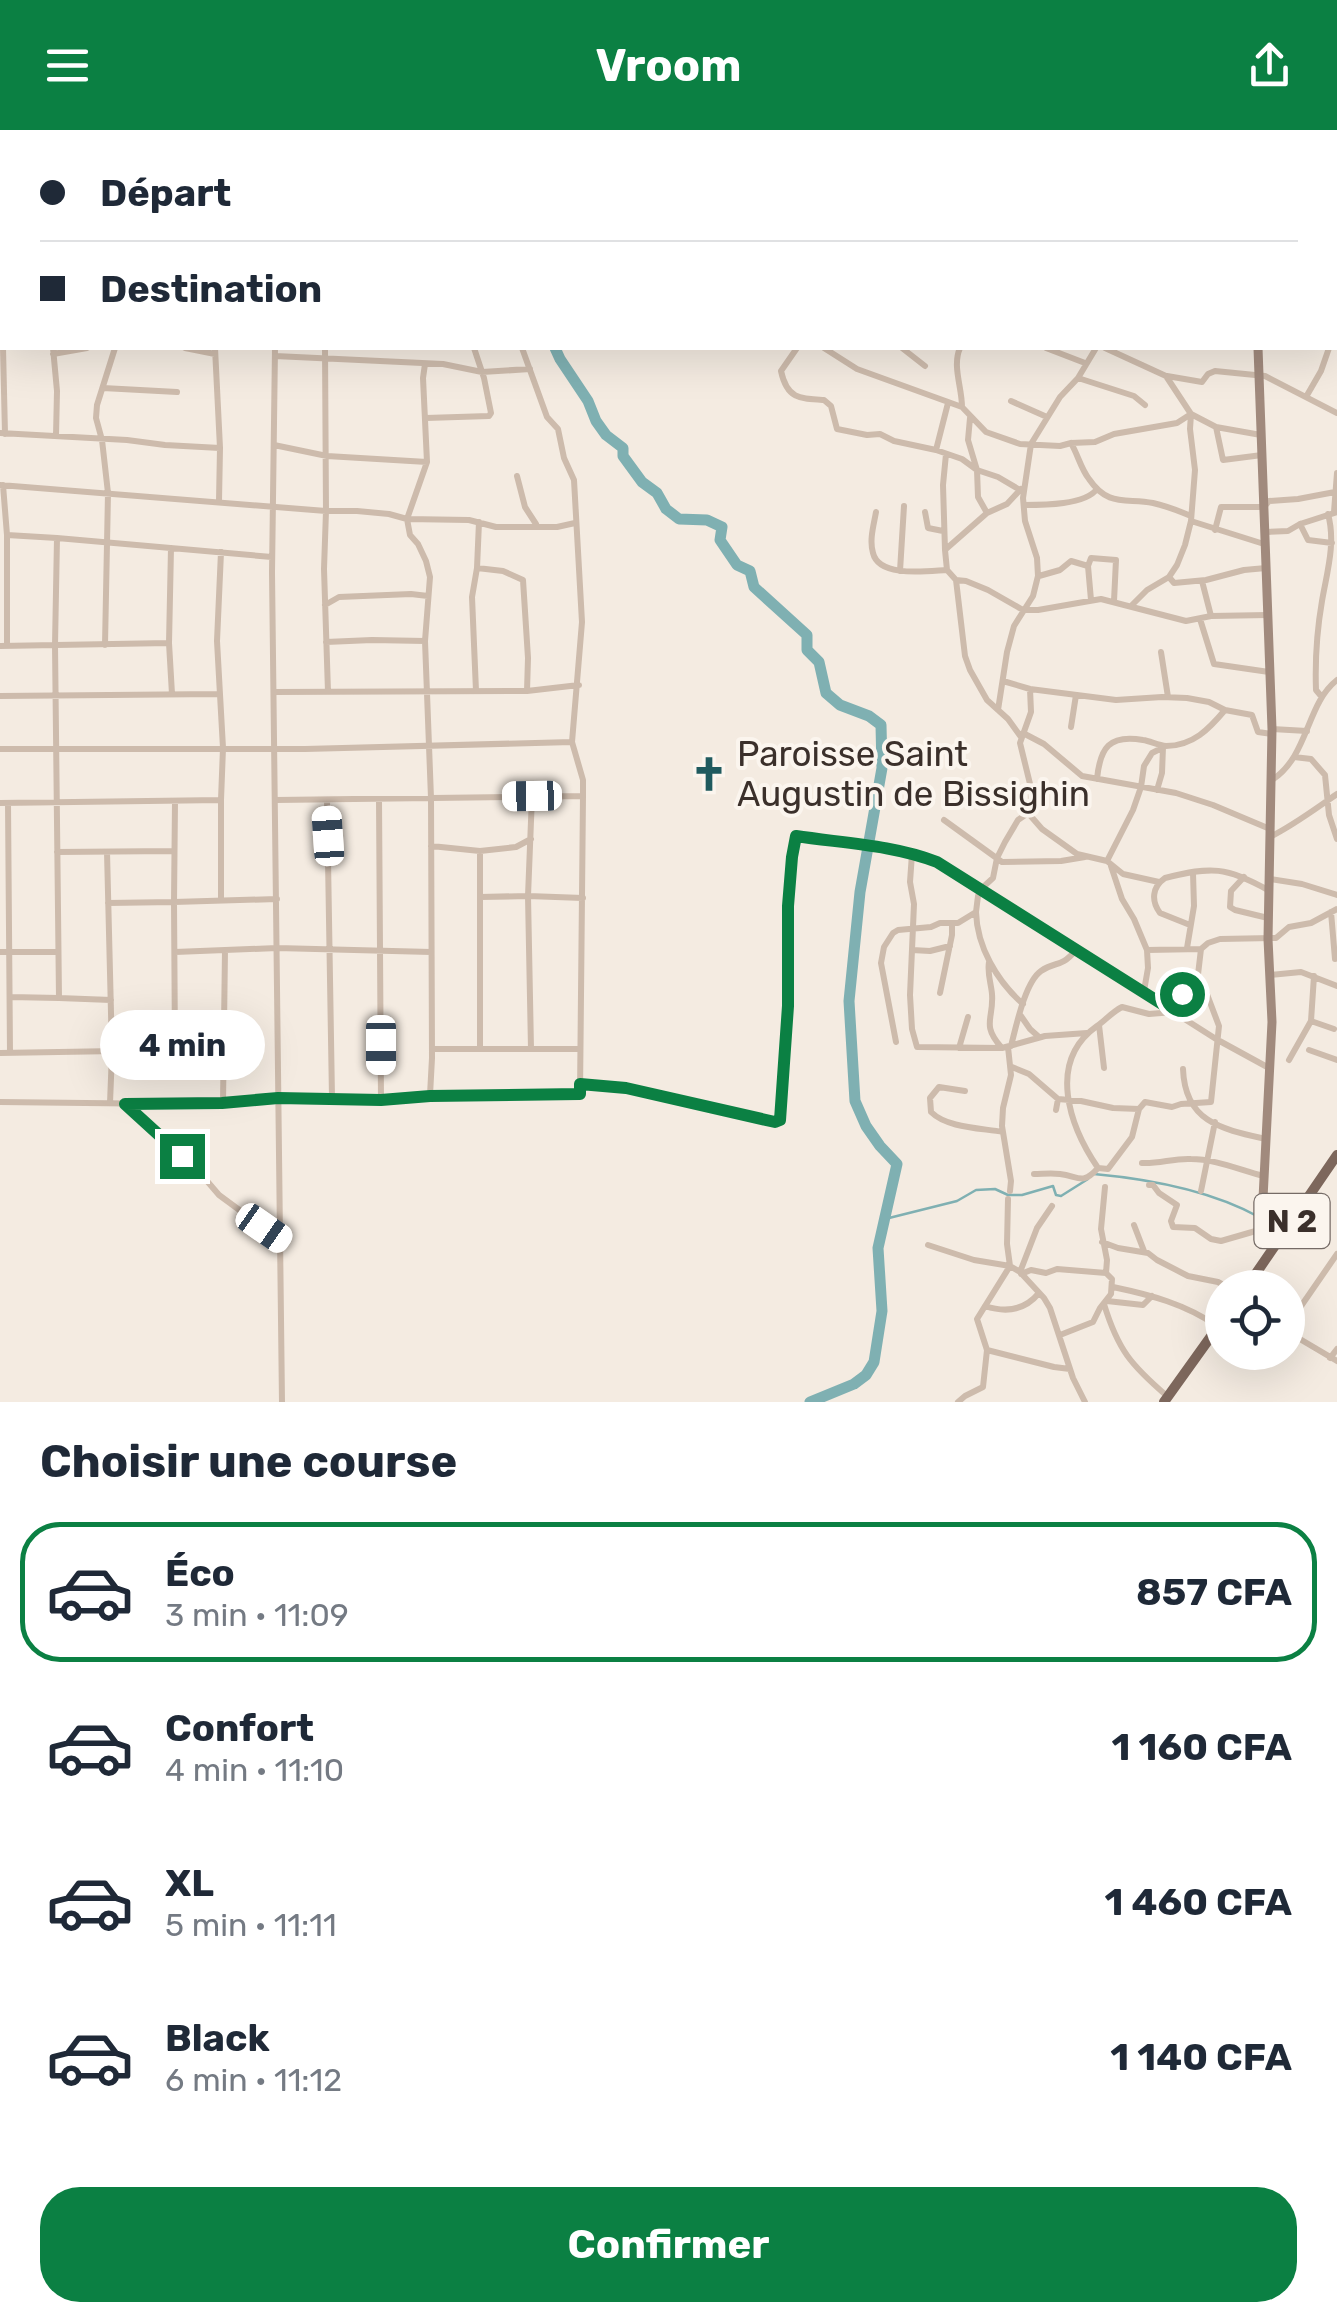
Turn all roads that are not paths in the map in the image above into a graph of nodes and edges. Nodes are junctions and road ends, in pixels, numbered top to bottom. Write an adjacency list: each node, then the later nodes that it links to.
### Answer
1 (3, 350): 40 (street)
2 (115, 350): 27 (street)
3 (215, 350): 47 (street)
4 (325, 350): 18 (street)
5 (475, 350): 23 (street)
6 (523, 350): 22 (street)
7 (796, 350): 48 (street)
8 (827, 350): 31 (street)
9 (905, 350): 21 (street)
10 (960, 350): 33 (street)
11 (1051, 350): 19 (street)
12 (1095, 350): 19 (street)
13 (1110, 350): 25 (street)
14 (1258, 350): 24 (street)
15 (1328, 350): 29 (street)
16 (53, 351): 42 (street)
17 (275, 352): 18 (street); 46 (street)
18 (325, 359): 20 (street); 51 (street)
19 (1085, 363): 26 (street)
20 (425, 364): 23 (street); 38 (street)
21 (926, 366)
22 (530, 369): 23 (street); 74 (street)
23 (482, 372): 38 (street)
24 (1258, 375): 25 (street); 29 (street); 41 (street)
25 (1166, 376): 35 (street)
26 (1078, 378): 32 (street); 37 (street)
27 (103, 388): 28 (street); 43 (street)
28 (178, 392)
29 (1306, 396): 34 (street)
30 (1012, 401): 37 (street)
31 (948, 403): 33 (street); 48 (street)
32 (1146, 405)
33 (962, 408): 36 (street)
34 (1337, 413)
35 (1191, 414): 39 (street); 44 (street); 71 (street)
36 (970, 417): 45 (street); 53 (street)
37 (1047, 417): 45 (street)
38 (426, 418): 52 (street)
39 (1216, 427): 41 (street); 50 (street)
40 (2, 434): 42 (street)
41 (1261, 435): 50 (street)
42 (56, 436): 43 (street)
43 (102, 440): 47 (street); 59 (street)
44 (1071, 443): 45 (street); 58 (street)
45 (1031, 444): 57 (street)
46 (274, 445): 51 (street); 64 (street)
47 (220, 448): 61 (street)
48 (936, 450): 49 (street)
49 (946, 454): 53 (street); 78 (street)
50 (1262, 454): 65 (street)
51 (327, 456): 52 (street); 66 (street)
52 (427, 462): 72 (street)
53 (977, 470): 57 (street); 69 (street)
54 (1337, 473): 60 (street)
55 (517, 476): 76 (street)
56 (1, 485): 59 (street); 80 (street)
57 (1022, 487): 62 (street); 69 (street)
58 (1097, 489): 62 (street); 71 (street)
59 (108, 493): 61 (street); 82 (street)
60 (1335, 498): 65 (street); 70 (street)
61 (219, 500): 64 (street)
62 (1024, 505): 94 (street)
63 (904, 506): 93 (street)
64 (272, 507): 66 (street); 88 (street)
65 (1264, 507): 77 (street); 79 (street)
66 (326, 510): 72 (street); 101 (street)
67 (876, 512): 93 (street)
68 (925, 512): 78 (street)
69 (987, 513): 86 (street)
70 (1333, 513): 75 (street); 83 (street)
71 (1191, 519): 77 (street); 95 (street)
72 (407, 520): 73 (street); 98 (street)
73 (479, 522): 76 (street); 90 (street)
74 (575, 524): 76 (street); 117 (street)
75 (1300, 524): 79 (street); 83 (street)
76 (537, 526)
77 (1215, 530): 84 (street)
78 (943, 531): 86 (street)
79 (1265, 532): 84 (street)
80 (6, 535): 81 (street); 111 (street)
81 (57, 538): 82 (street); 112 (street)
82 (106, 543): 85 (street); 110 (street)
83 (1332, 543): 129 (street)
84 (1266, 544): 91 (street)
85 (171, 548): 87 (street); 109 (street)
86 (945, 550): 92 (street)
87 (221, 552): 88 (street); 125 (street)
88 (272, 558): 121 (street)
89 (1088, 566): 94 (street); 99 (street); 100 (street)
90 (476, 568): 120 (street); 123 (street)
91 (1267, 568): 97 (street); 104 (street)
92 (947, 570): 93 (street); 96 (street)
93 (900, 571)
94 (1038, 576): 103 (street)
95 (1169, 578): 97 (street); 102 (street)
96 (956, 580): 103 (street); 131 (street)
97 (1202, 581): 105 (street)
98 (428, 596): 101 (street); 108 (street)
99 (1091, 600): 100 (street); 103 (street)
100 (1114, 601): 102 (street)
101 (325, 605): 107 (street)
102 (1130, 606): 106 (street)
103 (1023, 610): 115 (street)
104 (1269, 615): 105 (street); 114 (street)
105 (1211, 616): 106 (street)
106 (1200, 619): 114 (street)
107 (326, 642): 108 (street); 122 (street)
108 (425, 642): 119 (street)
109 (169, 643): 110 (street); 124 (street)
110 (105, 645): 112 (street)
111 (4, 646): 112 (street)
112 (56, 646): 126 (street)
113 (1161, 652): 130 (street)
114 (1271, 672): 134 (street)
115 (1003, 682): 118 (street); 131 (street)
116 (1334, 684): 129 (street)
117 (579, 685): 123 (street); 137 (street)
118 (1030, 689): 127 (street); 136 (street)
119 (427, 690): 120 (street); 122 (street); 138 (street)
120 (476, 691): 123 (street)
121 (274, 692): 122 (street); 141 (street)
122 (328, 692)
123 (527, 692)
124 (172, 694): 125 (street); 126 (street)
125 (218, 694): 140 (street)
126 (56, 695): 128 (street); 142 (street)
127 (1076, 695): 130 (street); 133 (street)
128 (0, 696)
129 (1321, 696): 135 (street)
130 (1168, 697): 132 (street)
131 (998, 710): 136 (street)
132 (1226, 710): 134 (street); 139 (street)
133 (1071, 727)
134 (1272, 731): 135 (street); 146 (street)
135 (1308, 731): 144 (street)
136 (1022, 735): 145 (street); 161 (street)
137 (572, 742): 138 (street); 151 (street)
138 (429, 746): 141 (street); 153 (street)
139 (1163, 747): 145 (street); 147 (street); 148 (street)
140 (222, 748): 141 (street); 142 (street); 154 (street)
141 (275, 748): 155 (street)
142 (57, 749): 143 (street); 158 (street)
143 (0, 750)
144 (1294, 757): 146 (street); 157 (street)
145 (1097, 779): 147 (street)
146 (1272, 780): 163 (street)
147 (1141, 787): 148 (street); 174 (street)
148 (1157, 790): 163 (street)
149 (1337, 794): 157 (street)
150 (532, 796): 151 (street); 153 (street); 164 (street)
151 (584, 796): 183 (street)
152 (379, 798): 153 (street); 156 (street); 201 (street)
153 (432, 798): 166 (street)
154 (221, 800): 159 (street); 185 (street)
155 (276, 800): 156 (street); 184 (street)
156 (326, 800): 199 (street)
157 (1327, 801): 163 (street); 165 (street)
158 (57, 802): 159 (street); 160 (street); 169 (street)
159 (175, 802): 167 (street)
160 (4, 803): 205 (street)
161 (1028, 812): 172 (street); 173 (street)
162 (944, 820): 173 (street)
163 (1270, 833): 178 (street)
164 (531, 839): 168 (street); 181 (street)
165 (1337, 839)
166 (432, 846): 168 (street); 208 (street)
167 (173, 851): 170 (street); 186 (street)
168 (480, 851): 182 (street)
169 (58, 852): 170 (street); 206 (street)
170 (108, 852): 187 (street)
171 (912, 854): 179 (street); 193 (street); 249 (street)
172 (1085, 857): 173 (street); 174 (street)
173 (997, 858): 179 (street)
174 (1109, 863): 177 (street); 203 (street)
175 (1193, 873): 176 (street); 177 (street); 192 (street)
176 (1244, 877): 178 (street); 190 (street)
177 (1159, 882): 192 (street)
178 (1268, 884): 180 (street); 190 (street)
179 (981, 889): 189 (street); 204 (street)
180 (1337, 895)
181 (528, 896): 182 (street); 183 (street); 233 (street)
182 (480, 897): 232 (street)
183 (583, 898): 234 (street)
184 (277, 899): 185 (street); 196 (street)
185 (220, 900): 186 (street)
186 (174, 902): 187 (street); 207 (street)
187 (108, 903): 219 (street)
188 (1334, 911): 194 (street); 209 (street)
189 (976, 912): 191 (street); 210 (street)
190 (1268, 918): 194 (street)
191 (952, 924): 193 (street); 195 (street)
192 (1190, 925): 197 (street)
193 (913, 928): 202 (street); 230 (street)
194 (1268, 939): 198 (street); 211 (street)
195 (950, 946): 202 (street); 216 (street)
196 (277, 948): 199 (street); 200 (street); 252 (street)
197 (1187, 948): 198 (street); 203 (street)
198 (1201, 948): 213 (street)
199 (330, 949): 201 (street); 253 (street)
200 (224, 950): 207 (street); 240 (street)
201 (380, 950): 208 (street); 255 (street)
202 (912, 950): 235 (street)
203 (1147, 950): 215 (street)
204 (1075, 951): 215 (street); 220 (street)
205 (4, 952): 206 (street); 217 (street)
206 (58, 952): 218 (street)
207 (175, 952): 237 (street)
208 (431, 952): 236 (street)
209 (1335, 959)
210 (988, 962): 220 (street); 231 (street)
211 (1270, 975): 212 (street); 247 (street)
212 (1314, 976): 214 (street); 224 (street)
213 (1197, 983): 221 (street); 229 (street)
214 (1337, 986)
215 (1144, 992): 221 (street)
216 (940, 993)
217 (10, 997): 218 (street); 242 (street)
218 (59, 998): 219 (street)
219 (111, 1000): 239 (street)
220 (1023, 1004): 222 (street)
221 (1172, 1011): 225 (street); 229 (street)
222 (1020, 1015): 228 (street); 231 (street)
223 (968, 1017): 235 (street)
224 (1311, 1021): 226 (street); 243 (street)
225 (1098, 1025): 227 (street); 246 (street)
226 (1334, 1029)
227 (1087, 1033): 228 (street); 256 (street)
228 (1040, 1038): 231 (street)
229 (1216, 1038): 247 (street); 260 (street)
230 (896, 1042)
231 (1007, 1047): 235 (street); 245 (street)
232 (480, 1048): 233 (street); 236 (street)
233 (531, 1048): 234 (street)
234 (580, 1048): 249 (street)
235 (959, 1048)
236 (432, 1049): 251 (street)
237 (175, 1050): 239 (street); 240 (street)
238 (1309, 1050): 244 (street)
239 (112, 1052): 242 (street); 258 (street)
240 (222, 1052): 259 (street)
241 (0, 1053): 242 (street)
242 (10, 1053)
243 (1289, 1060)
244 (1337, 1060)
245 (1011, 1067): 254 (street); 265 (street)
246 (1104, 1068)
247 (1269, 1068): 266 (street)
248 (1183, 1069): 260 (street)
249 (580, 1084): 251 (street)
250 (965, 1091): 265 (street)
251 (430, 1096): 255 (street)
252 (278, 1098): 253 (street); 259 (street); 279 (street)
253 (332, 1098): 255 (street)
254 (1058, 1099): 256 (street); 263 (street)
255 (381, 1100)
256 (1068, 1100): 262 (street); 270 (street)
257 (0, 1102): 258 (street)
258 (110, 1103): 261 (street)
259 (222, 1103): 261 (street)
260 (1191, 1103): 262 (street); 264 (street)
261 (125, 1104): 279 (street)
262 (1139, 1109): 270 (street)
263 (1056, 1110)
264 (1215, 1122): 266 (street); 268 (street)
265 (1003, 1132): 285 (street)
266 (1266, 1139): 272 (street)
267 (1337, 1155): 281 (main road, N 2)
268 (1206, 1160): 269 (street); 272 (street); 275 (street)
269 (1142, 1162)
270 (1098, 1168): 271 (street)
271 (1034, 1174)
272 (1264, 1176): 278 (street)
273 (1149, 1184): 278 (street)
274 (1105, 1187): 280 (street)
275 (1201, 1192)
276 (1052, 1206): 287 (street)
277 (1134, 1224): 283 (street)
278 (1266, 1228): 281 (street)
279 (280, 1240): 305 (street)
280 (1102, 1242): 283 (street); 288 (street)
281 (1276, 1243): 286 (main road, N 2)
282 (928, 1245): 285 (street)
283 (1144, 1251): 289 (street)
284 (1337, 1254): 294 (street)
285 (1010, 1266): 287 (street); 295 (street)
286 (1258, 1270)
287 (1020, 1273): 288 (street); 291 (street)
288 (1106, 1273): 290 (street)
289 (1205, 1279)
290 (1113, 1288): 292 (street); 293 (street)
291 (1040, 1293): 295 (street); 297 (street)
292 (1152, 1296): 293 (street); 296 (street)
293 (1106, 1302): 297 (street); 304 (street)
294 (1305, 1303)
295 (985, 1306): 301 (street)
296 (1205, 1317)
297 (1060, 1334): 303 (street)
298 (1305, 1340): 302 (street)
299 (1205, 1345): 304 (main road)
300 (1337, 1349): 302 (street)
301 (987, 1350): 303 (street); 306 (street)
302 (1334, 1360)
303 (1070, 1369): 307 (street)
304 (1166, 1399)
305 (282, 1402)
306 (958, 1402)
307 (1084, 1402)

